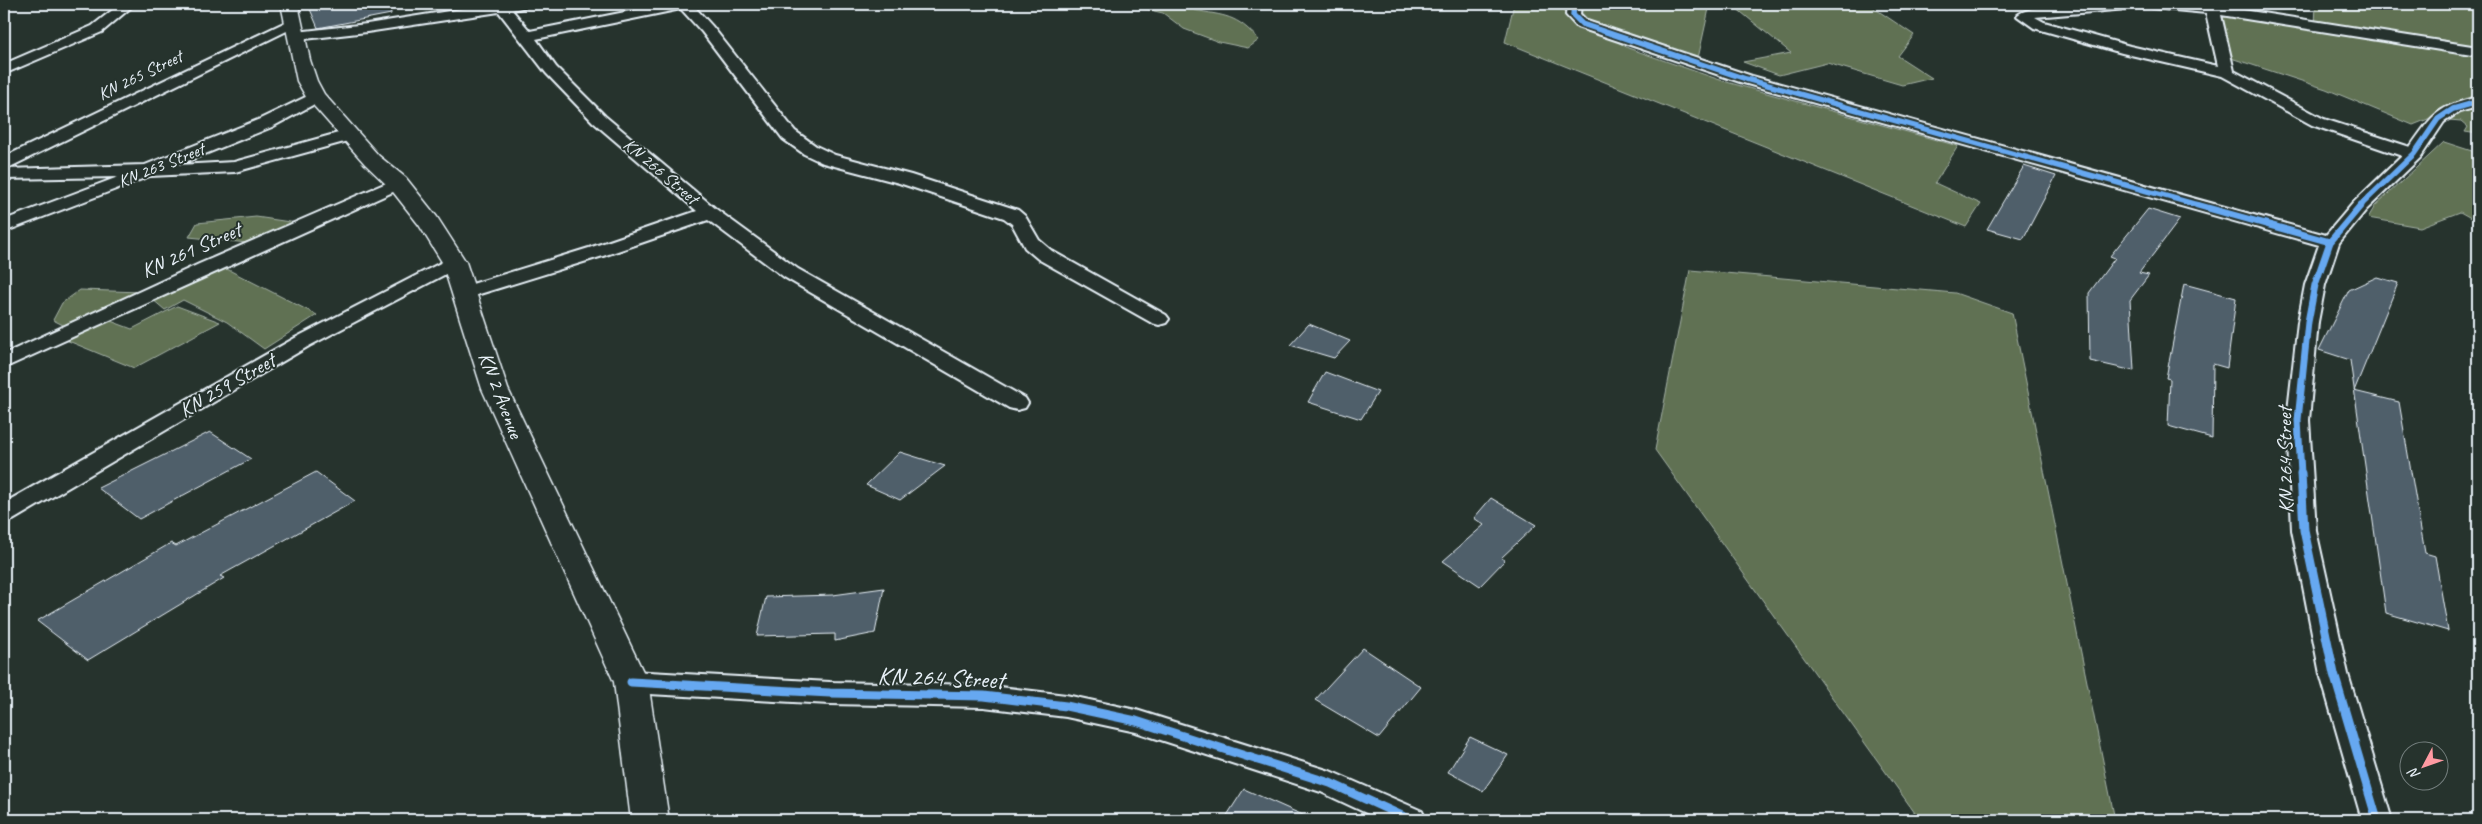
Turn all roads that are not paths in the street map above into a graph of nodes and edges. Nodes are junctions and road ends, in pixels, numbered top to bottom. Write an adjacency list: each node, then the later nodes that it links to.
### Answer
1 (128, 4): 12 (street)
2 (522, 4): 7 (street, KN 265 Street)
3 (684, 4): 10 (street); 27 (street)
4 (1574, 4): 24 (street)
5 (2138, 4): 13 (street)
6 (2153, 4): 8 (street)
7 (501, 5): 9 (street, KN 265 Street); 10 (street, KN 266 Street)
8 (2211, 6): 11 (street); 13 (street)
9 (293, 21): 14 (main road, KN 2 Avenue); 18 (street, KN 265 Street)
10 (527, 36): 22 (street, KN 266 Street)
11 (2478, 51)
12 (4, 70)
13 (2227, 73): 17 (street)
14 (316, 97): 16 (main road, KN 2 Avenue); 19 (street, KN 263 Street)
15 (2478, 102): 17 (street, KN 264 Street)
16 (349, 135): 19 (street); 21 (main road, KN 2 Avenue)
17 (2414, 154): 24 (street, KN 264 Street)
18 (4, 164)
19 (142, 172): 20 (street); 23 (street, KN 263 Street)
20 (4, 174)
21 (398, 183): 25 (main road, KN 2 Avenue); 28 (street, KN 261 Street)
22 (710, 212): 26 (street, KN 266 Street); 29 (street)
23 (4, 226)
24 (2330, 242): 34 (street, KN 264 Street)
25 (454, 262): 26 (main road, KN 2 Avenue); 30 (street, KN 259 Street)
26 (463, 293): 31 (main road, KN 2 Avenue)
27 (1159, 319)
28 (4, 362)
29 (1016, 403)
30 (4, 514)
31 (630, 682): 32 (main road, KN 2 Avenue); 33 (street, KN 264 Street)
32 (650, 820)
33 (1411, 820)
34 (2378, 820)

